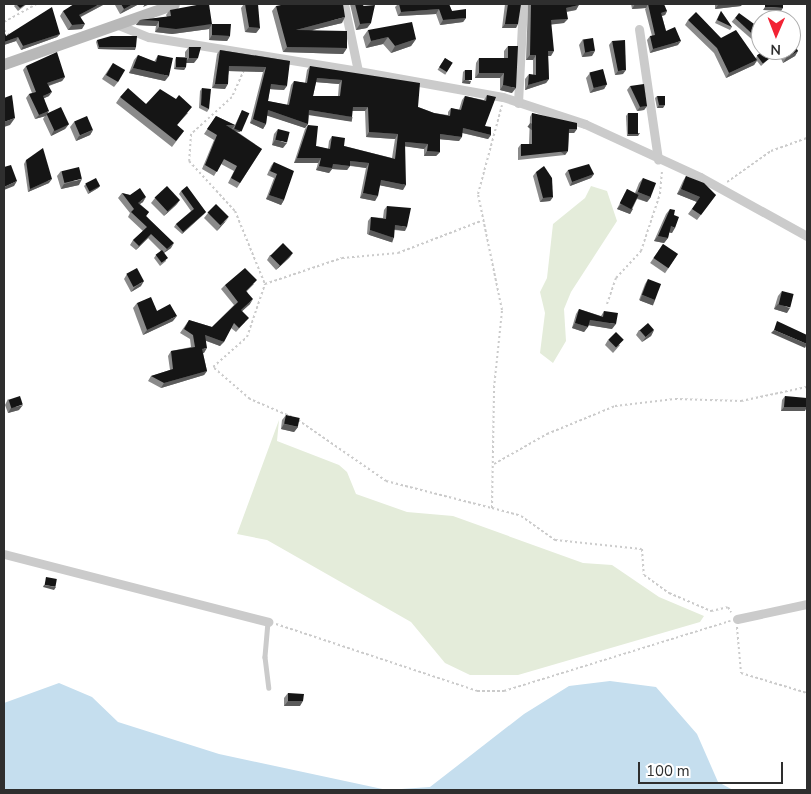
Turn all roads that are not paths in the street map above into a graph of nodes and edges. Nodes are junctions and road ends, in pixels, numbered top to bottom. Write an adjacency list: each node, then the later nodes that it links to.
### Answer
1 (174, 4): 4 (street)
2 (344, 4): 7 (street)
3 (523, 4): 8 (street)
4 (116, 24): 6 (street); 7 (street)
5 (639, 29): 9 (street)
6 (4, 64)
7 (358, 70): 8 (street)
8 (518, 104): 9 (street)
9 (660, 161): 10 (street)
10 (807, 236)
11 (4, 554): 14 (street)
12 (807, 604): 13 (street)
13 (737, 619)
14 (268, 622): 15 (lane)
15 (269, 688)

